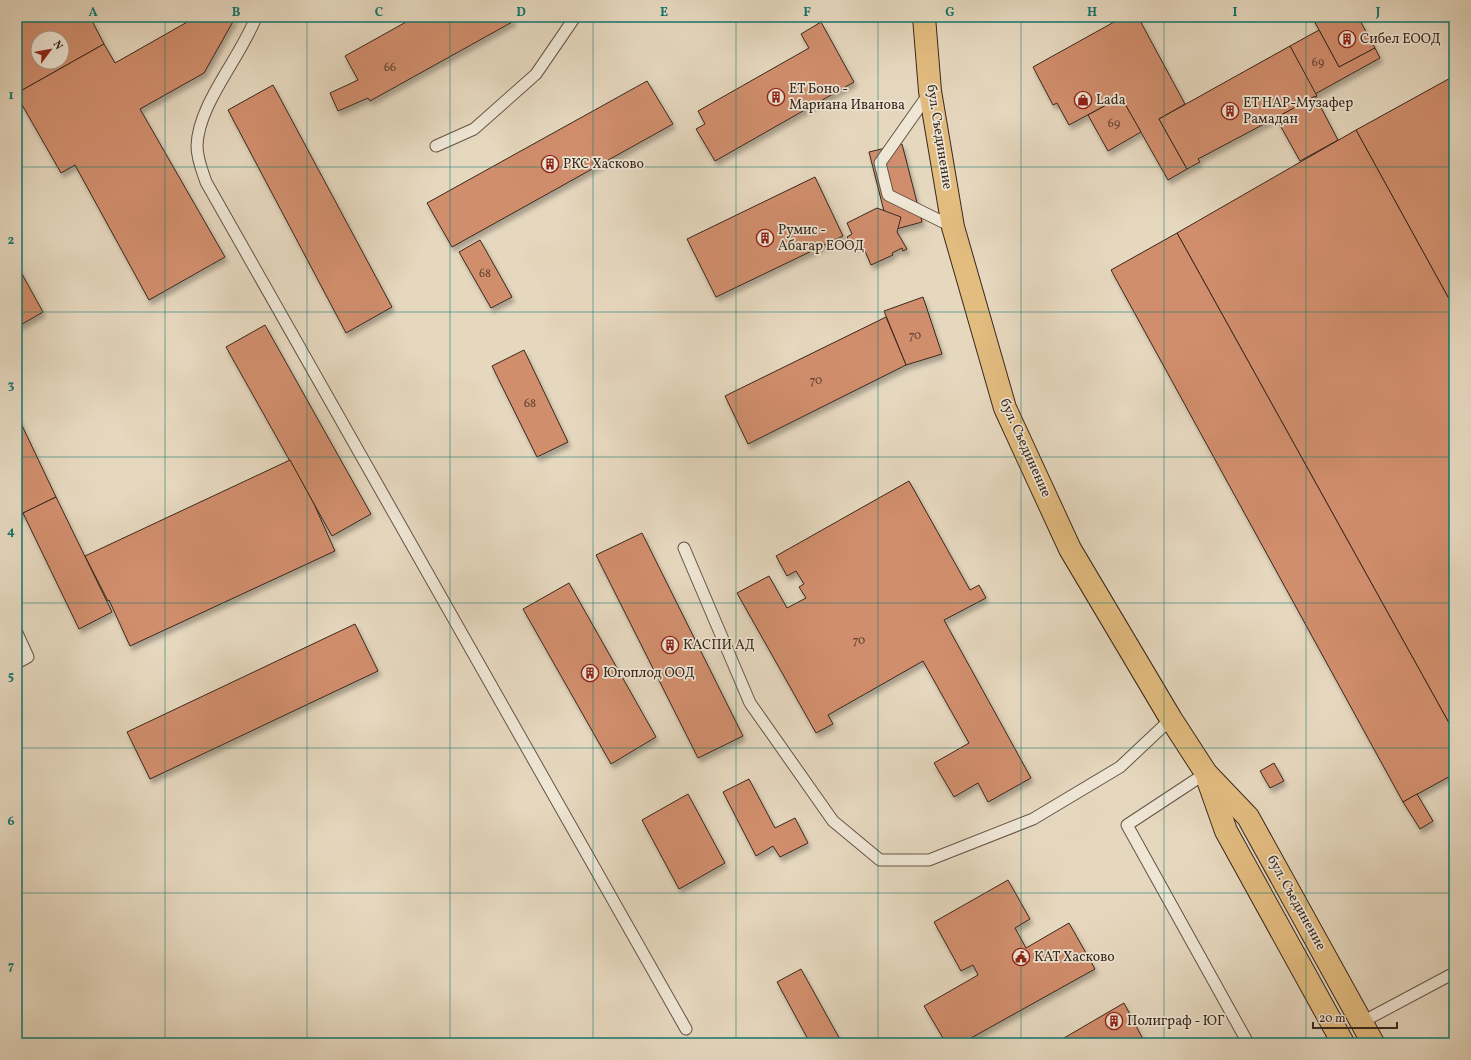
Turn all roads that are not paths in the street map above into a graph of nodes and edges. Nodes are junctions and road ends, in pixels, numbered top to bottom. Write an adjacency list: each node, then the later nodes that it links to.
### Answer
1 (256, 17): 14 (lane)
2 (575, 17): 5 (lane)
3 (924, 17): 4 (main road, бул. Съединение)
4 (930, 91): 6 (main road, бул. Съединение); 6 (lane)
5 (436, 146)
6 (953, 227): 10 (main road, бул. Съединение)
7 (684, 548): 10 (lane)
8 (17, 633): 9 (lane)
9 (17, 663)
10 (1171, 719): 11 (main road, бул. Съединение)
11 (1206, 773): 13 (main road, бул. Съединение); 15 (lane); 16 (main road, бул. Съединение)
12 (1454, 973): 13 (lane)
13 (1362, 1022): 17 (main road, бул. Съединение)
14 (686, 1029)
15 (1248, 1043)
16 (1343, 1043)
17 (1373, 1043)

